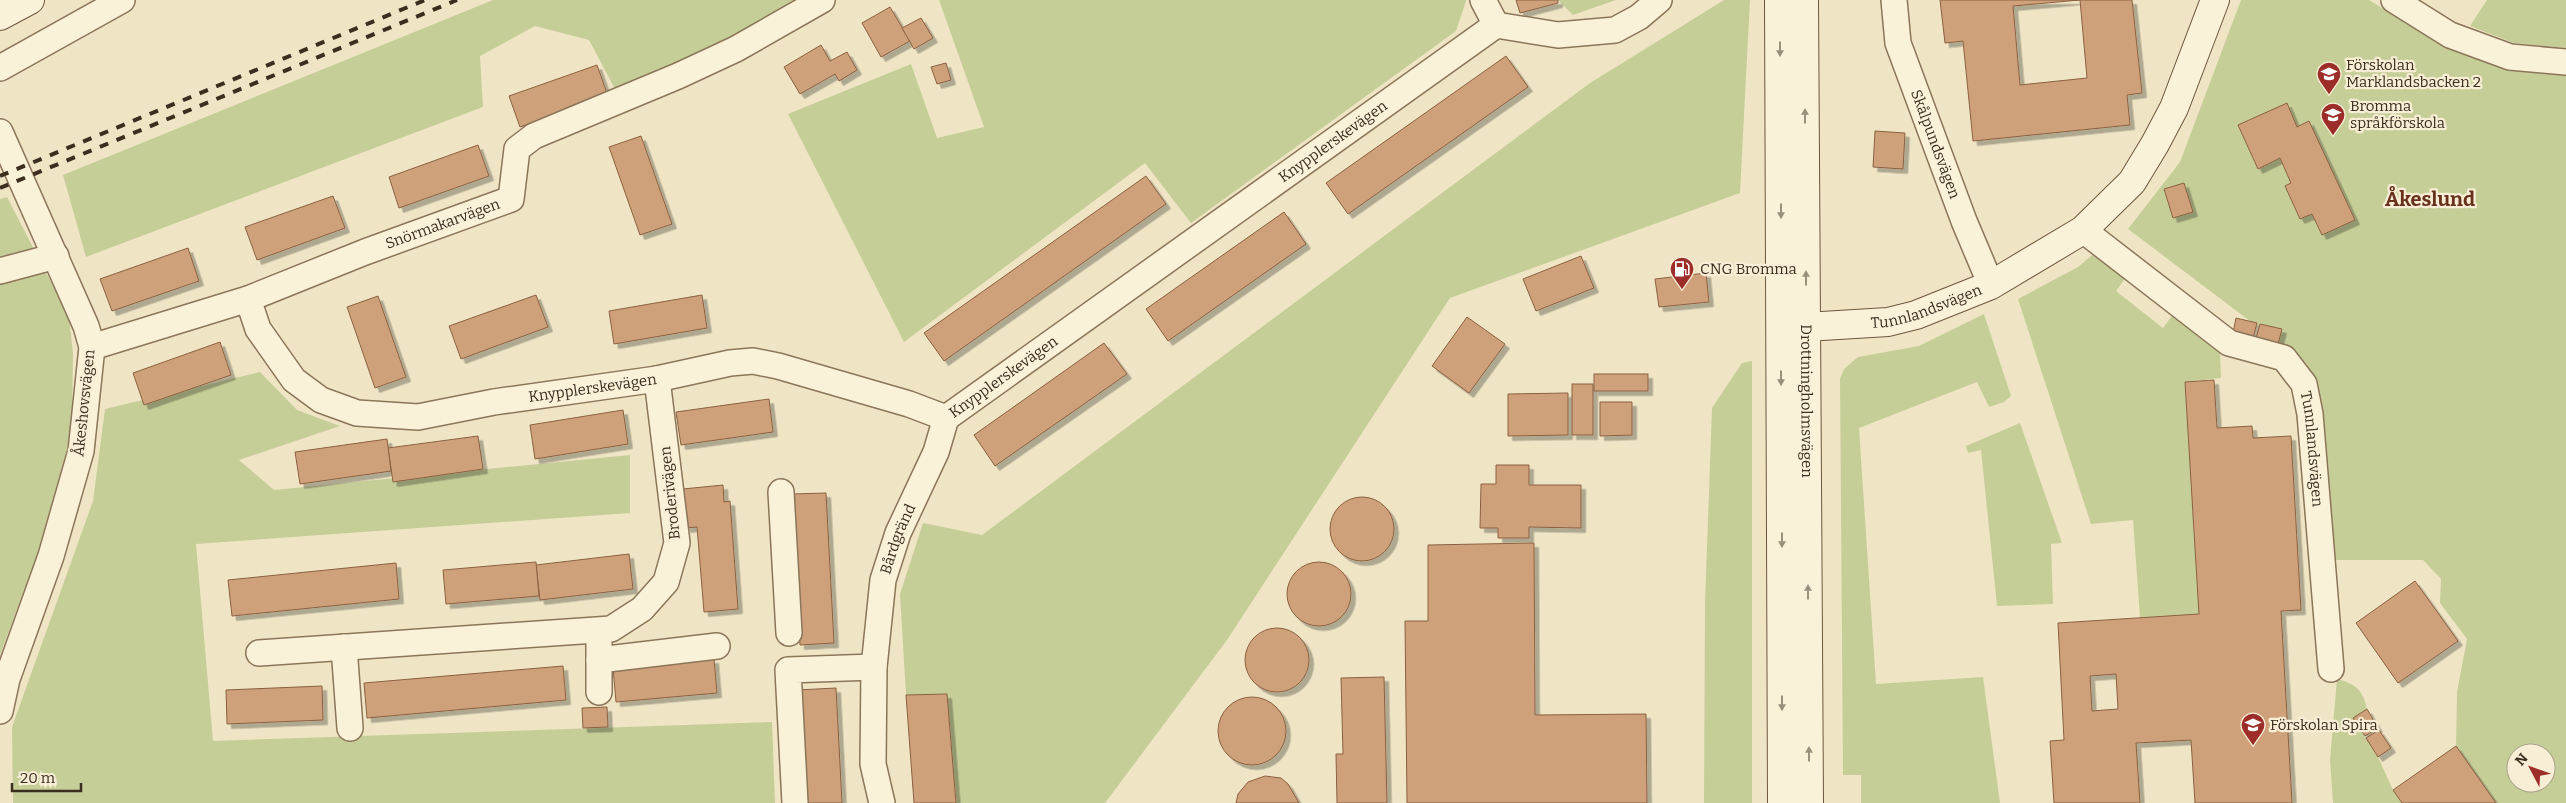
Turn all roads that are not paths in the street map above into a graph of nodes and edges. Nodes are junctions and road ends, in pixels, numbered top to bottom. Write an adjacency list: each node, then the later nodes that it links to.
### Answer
1 (30, 0): 11 (main road)
2 (122, 0): 14 (street)
3 (822, 0): 20 (street, Snörmakarvägen)
4 (1483, 0): 12 (street)
5 (1659, 0): 12 (street)
6 (1779, 0): 21 (main road, Drottningholmsvägen, one-way to 21)
7 (1804, 0): 21 (main road, Drottningholmsvägen, one-way to 7)
8 (1894, 0): 19 (street, Skålpundsvägen)
9 (2215, 0): 16 (main road, Tunnlandsvägen)
10 (2394, 0): 13 (street)
11 (0, 16)
12 (1496, 25): 24 (street, Knypplerskevägen)
13 (2566, 62)
14 (0, 68)
15 (0, 132): 17 (street, Åkeshovsvägen)
16 (2083, 230): 19 (main road, Tunnlandsvägen); 33 (street, Tunnlandsvägen)
17 (56, 256): 18 (street); 22 (street, Åkeshovsvägen)
18 (0, 271)
19 (1991, 285): 21 (main road, Tunnlandsvägen)
20 (248, 299): 22 (street, Snörmakarvägen); 23 (street, Knypplerskevägen)
21 (1794, 328): 39 (main road, Drottningholmsvägen, one-way to 39); 40 (main road, Drottningholmsvägen, one-way to 21)
22 (92, 347): 35 (street, Åkeshovsvägen)
23 (657, 379): 24 (street, Knypplerskevägen); 26 (street, Broderivägen)
24 (946, 418): 32 (street, Bårdgränd)
25 (781, 492): 27 (street)
26 (599, 629): 29 (street, Broderivägen); 31 (street)
27 (789, 633)
28 (717, 646): 31 (street)
29 (344, 647): 30 (street, Broderivägen); 36 (street)
30 (259, 653)
31 (599, 660): 34 (street)
32 (874, 667): 37 (street); 38 (street, Bårdgränd)
33 (2331, 669)
34 (599, 692)
35 (0, 711)
36 (350, 728)
37 (795, 803)
38 (882, 803)
39 (1782, 803)
40 (1809, 803)

